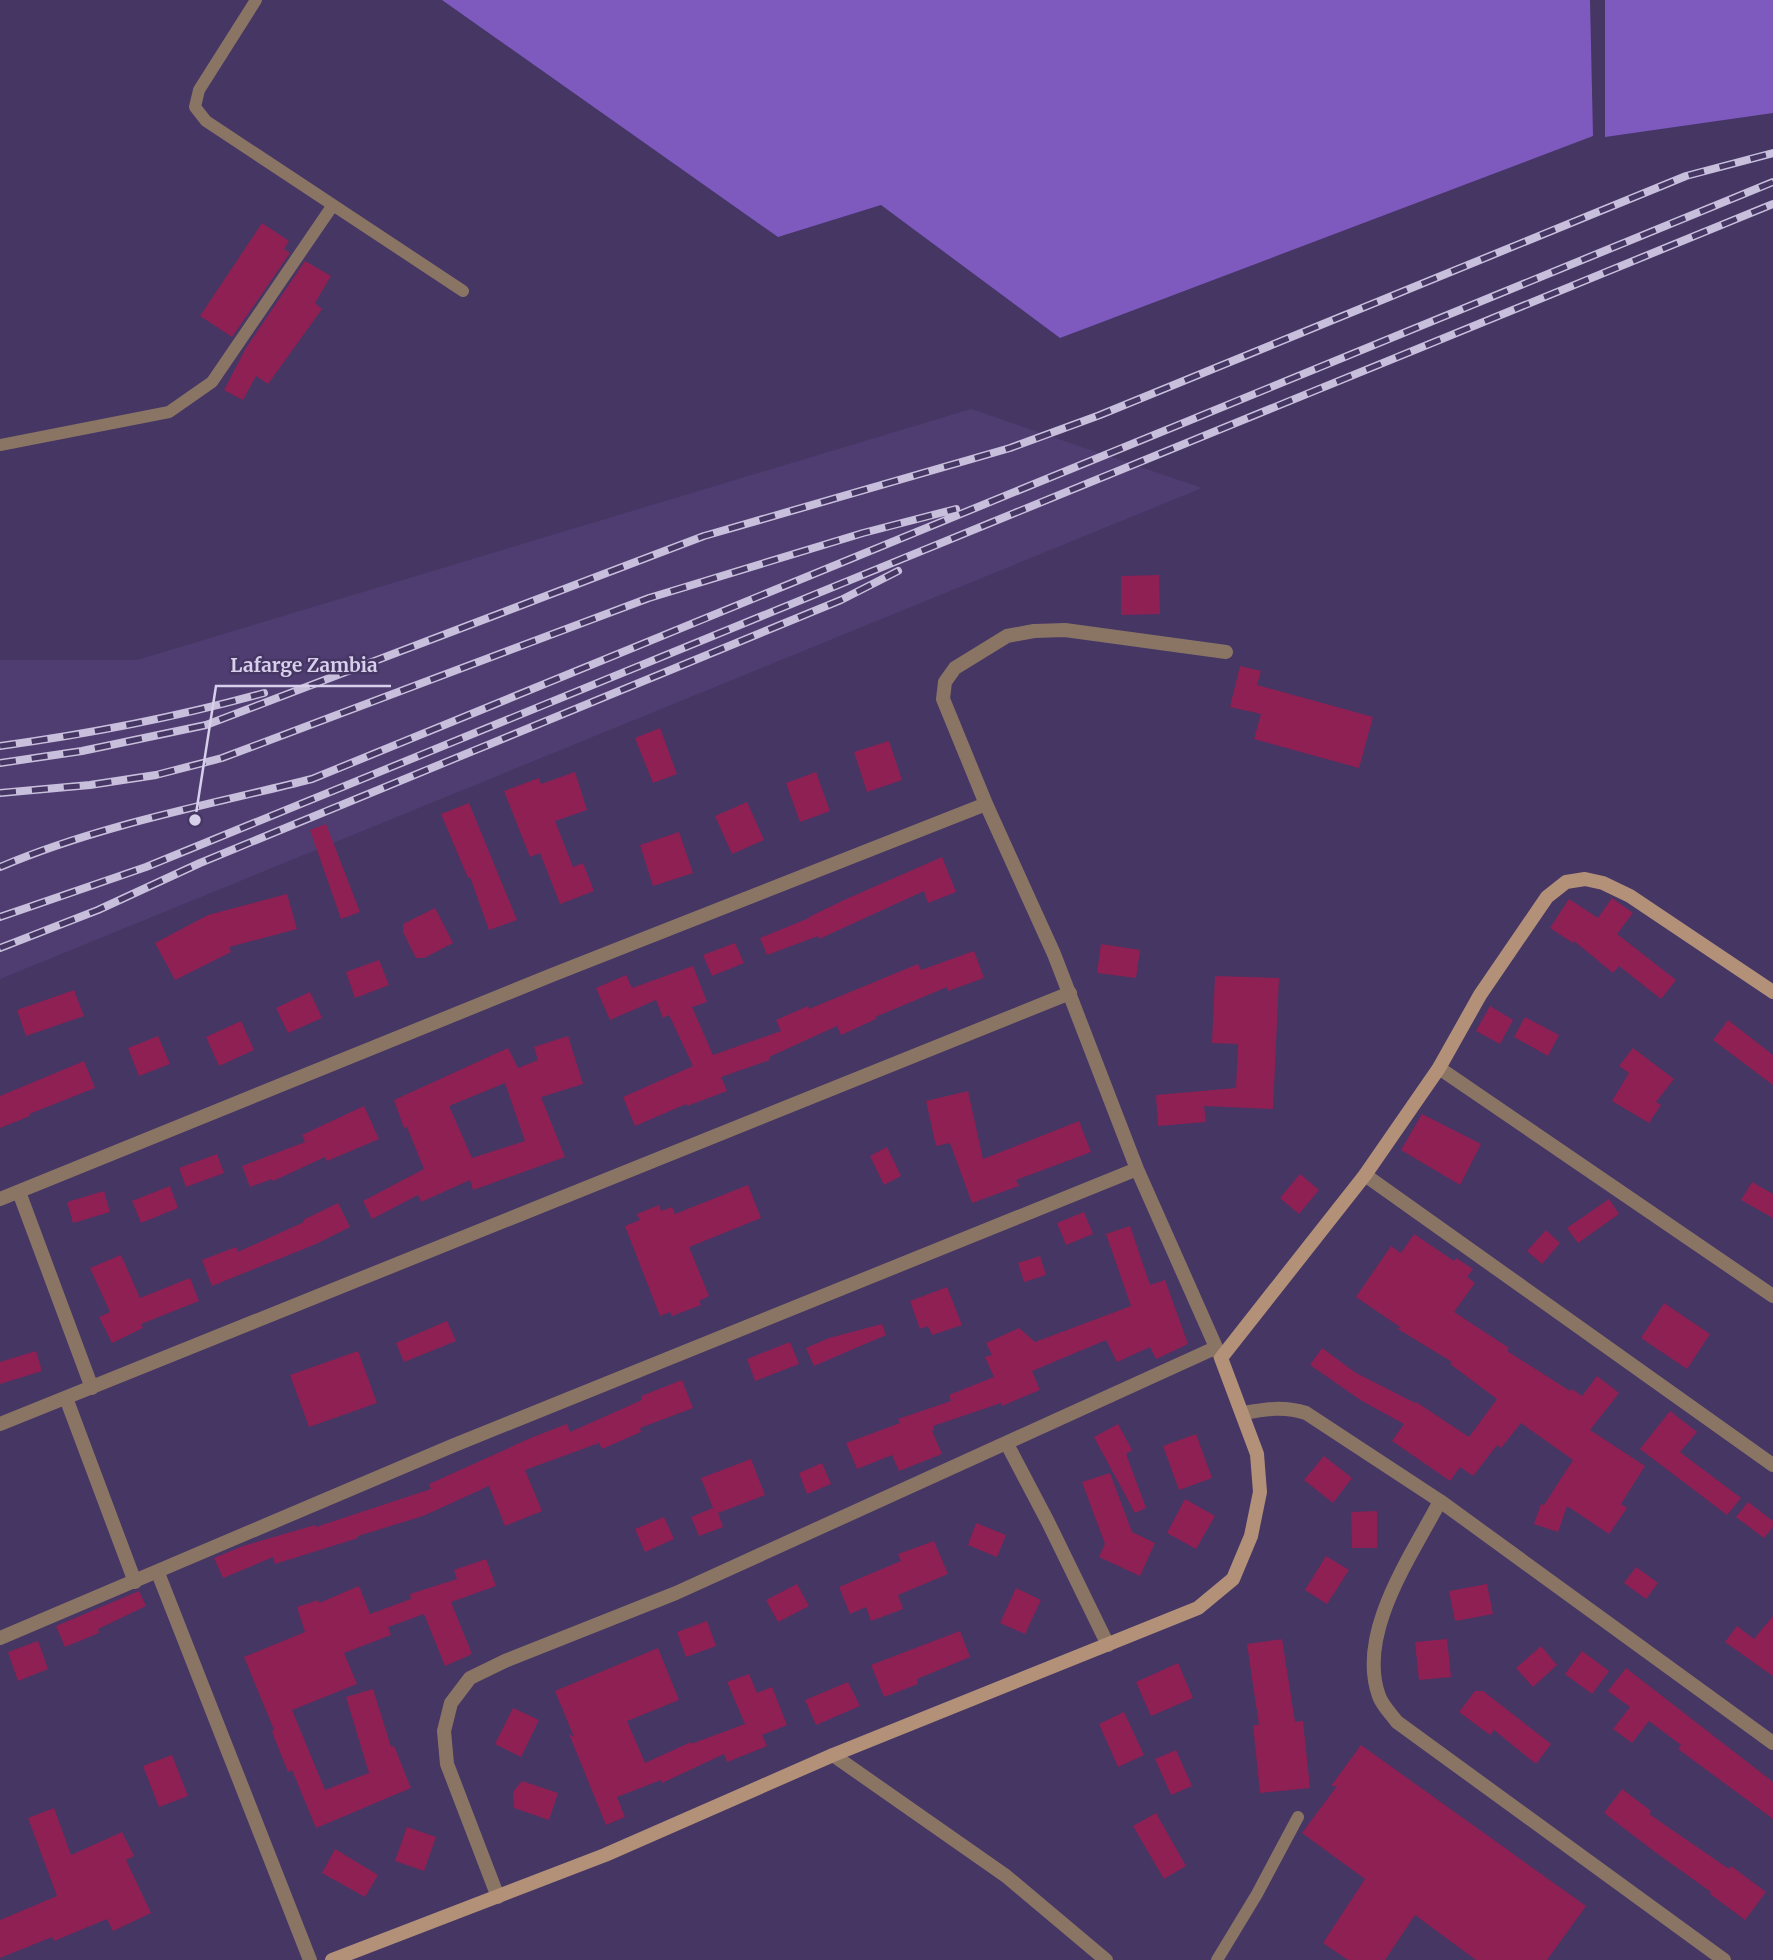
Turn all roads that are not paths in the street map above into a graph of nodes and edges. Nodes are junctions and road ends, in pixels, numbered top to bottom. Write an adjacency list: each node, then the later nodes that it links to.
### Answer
1 (256, 0): 2 (lane)
2 (333, 205): 3 (lane); 4 (lane)
3 (463, 290)
4 (0, 445)
5 (1226, 652): 6 (street)
6 (986, 804): 8 (street); 12 (street)
7 (1773, 992): 9 (street)
8 (1070, 993): 10 (street); 16 (street)
9 (1439, 1068): 11 (street); 14 (street)
10 (1137, 1168): 15 (street); 23 (street)
11 (1365, 1175): 15 (street); 21 (street)
12 (19, 1192): 13 (street); 16 (street)
13 (0, 1199)
14 (1773, 1296)
15 (1218, 1353): 18 (street); 20 (street)
16 (92, 1388): 17 (street)
17 (66, 1398): 19 (street); 24 (street)
18 (1244, 1413): 22 (street); 26 (street)
19 (0, 1424)
20 (1007, 1444): 26 (street); 30 (street)
21 (1773, 1465)
22 (1440, 1501): 27 (street); 35 (street)
23 (158, 1573): 24 (street); 31 (street)
24 (135, 1582): 25 (street)
25 (0, 1638)
26 (1108, 1645): 28 (street)
27 (1773, 1743)
28 (832, 1755): 30 (street); 33 (street)
29 (1298, 1817): 34 (lane)
30 (498, 1897): 32 (street)
31 (310, 1960)
32 (332, 1960)
33 (1106, 1960)
34 (1217, 1960)
35 (1724, 1960)

